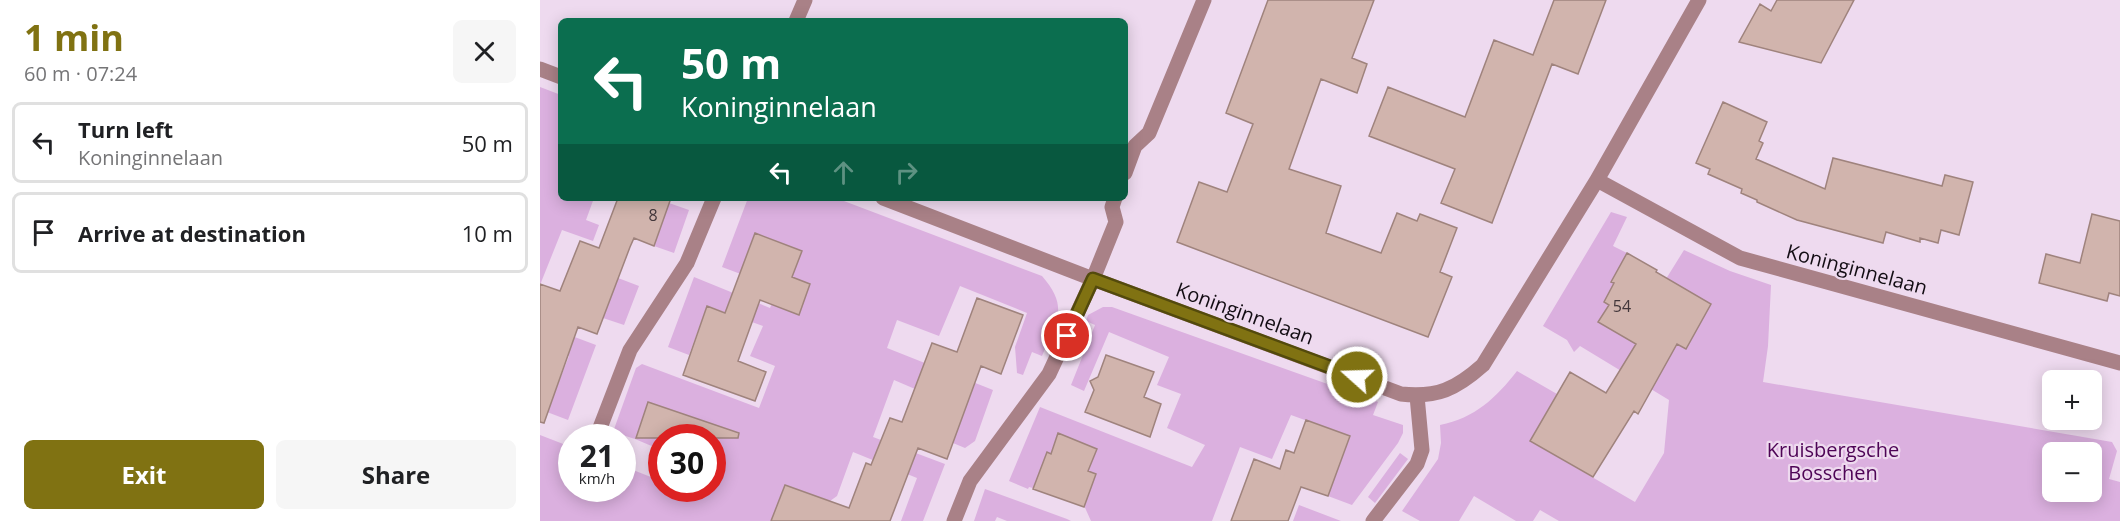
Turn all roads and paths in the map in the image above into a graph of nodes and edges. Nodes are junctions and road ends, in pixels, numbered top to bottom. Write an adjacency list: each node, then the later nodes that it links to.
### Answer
1 (805, 0): 4 (street)
2 (1204, 0): 7 (street)
3 (1699, 0): 8 (street, Koninginnelaan)
4 (797, 18)
5 (540, 69): 6 (street)
6 (558, 76)
7 (1128, 166)
8 (1597, 180): 13 (street, Koninginnelaan); 14 (street, Koninginnelaan)
9 (713, 201): 15 (street)
10 (891, 201): 12 (street, Koninginnelaan)
11 (1114, 201): 12 (street)
12 (1093, 279): 14 (street, Koninginnelaan); 16 (street)
13 (2120, 363)
14 (1417, 396): 17 (street)
15 (601, 424)
16 (954, 521)
17 (1373, 521)

